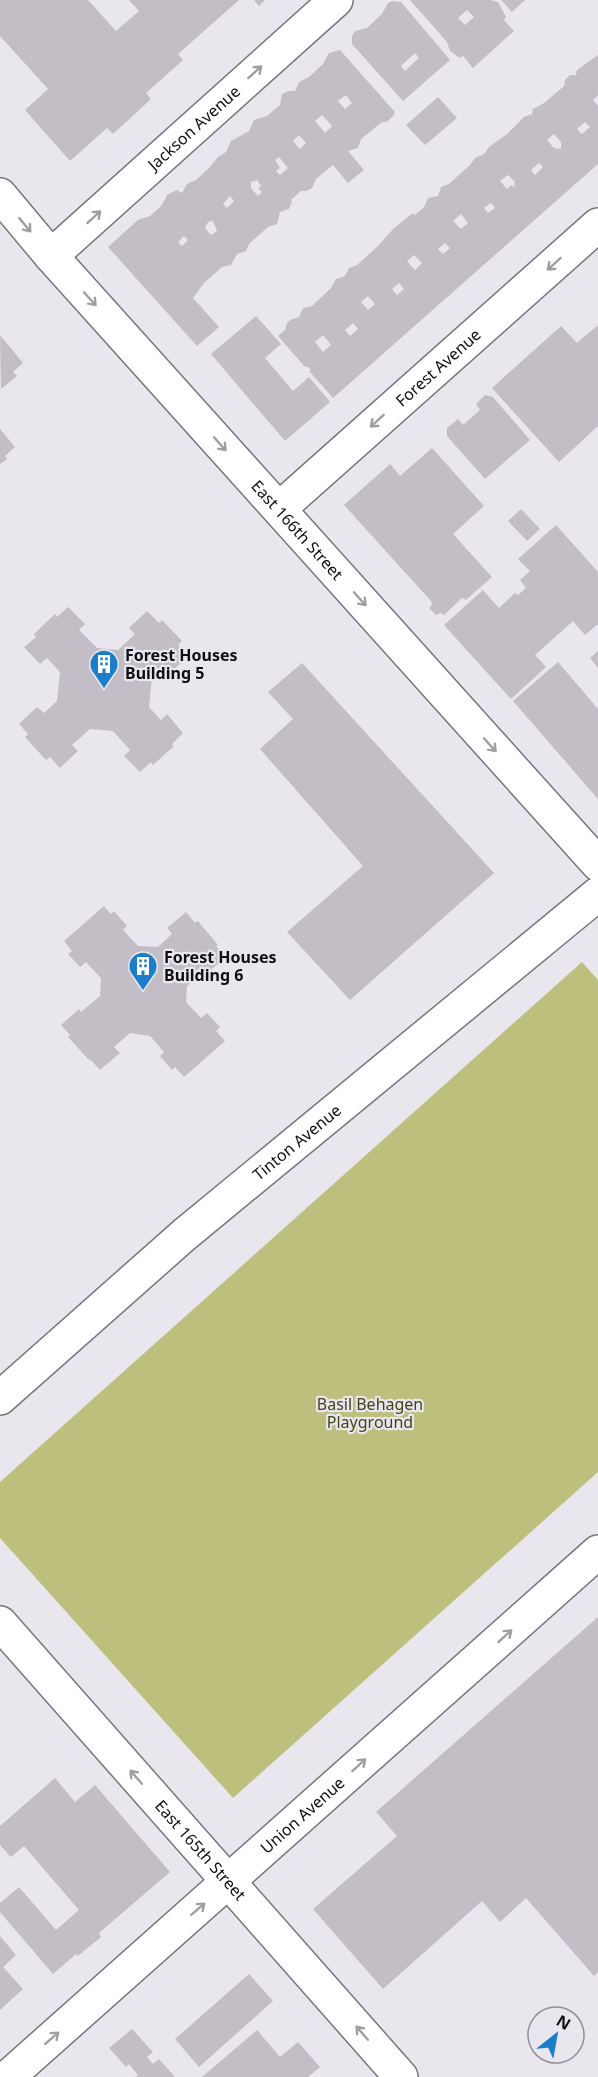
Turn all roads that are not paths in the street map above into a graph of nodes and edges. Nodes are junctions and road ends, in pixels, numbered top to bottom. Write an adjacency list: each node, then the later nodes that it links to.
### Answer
1 (336, 0): 4 (street, Jackson Avenue, one-way to 1)
2 (0, 195): 4 (street, East 166th Street, one-way to 4)
3 (598, 225): 5 (street, Forest Avenue, one-way to 5)
4 (51, 255): 5 (street, East 166th Street, one-way to 5)
5 (279, 509): 6 (street, East 166th Street, one-way to 6)
6 (598, 864)
7 (598, 894): 8 (street, Tinton Avenue)
8 (0, 1398)
9 (598, 1552): 11 (street, Union Avenue, one-way to 9)
10 (0, 1623): 11 (street, East 165th Street, one-way to 10)
11 (229, 1882): 12 (street, Union Avenue, one-way to 11); 13 (street, East 165th Street, one-way to 11)
12 (8, 2077)
13 (401, 2077)

